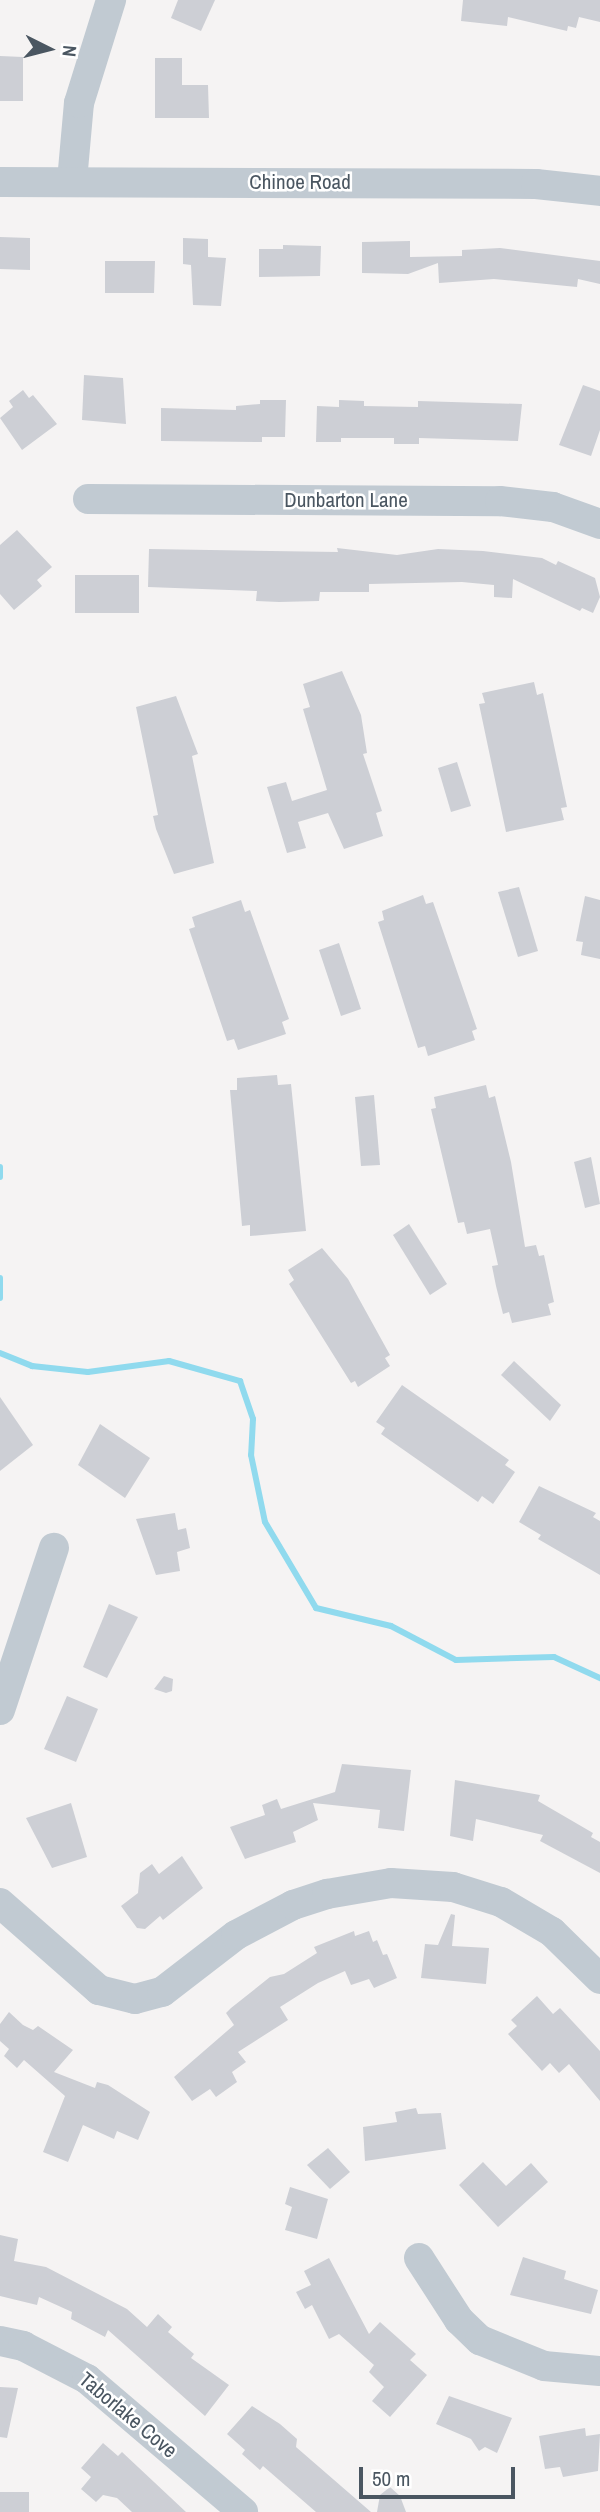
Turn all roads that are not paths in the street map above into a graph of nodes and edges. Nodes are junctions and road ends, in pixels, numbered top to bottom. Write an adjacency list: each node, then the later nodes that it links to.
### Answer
1 (111, 0): 2 (street)
2 (72, 181): 3 (street, Chinoe Road); 4 (street, Chinoe Road)
3 (0, 182)
4 (600, 191)
5 (88, 499): 6 (street, Dunbarton Lane)
6 (600, 524)
7 (54, 1548): 8 (street)
8 (0, 1710)
9 (0, 1903): 10 (street)
10 (600, 1979)
11 (419, 2258): 13 (street)
12 (0, 2342): 14 (street, Taborlake Cove)
13 (600, 2371)
14 (243, 2512)

